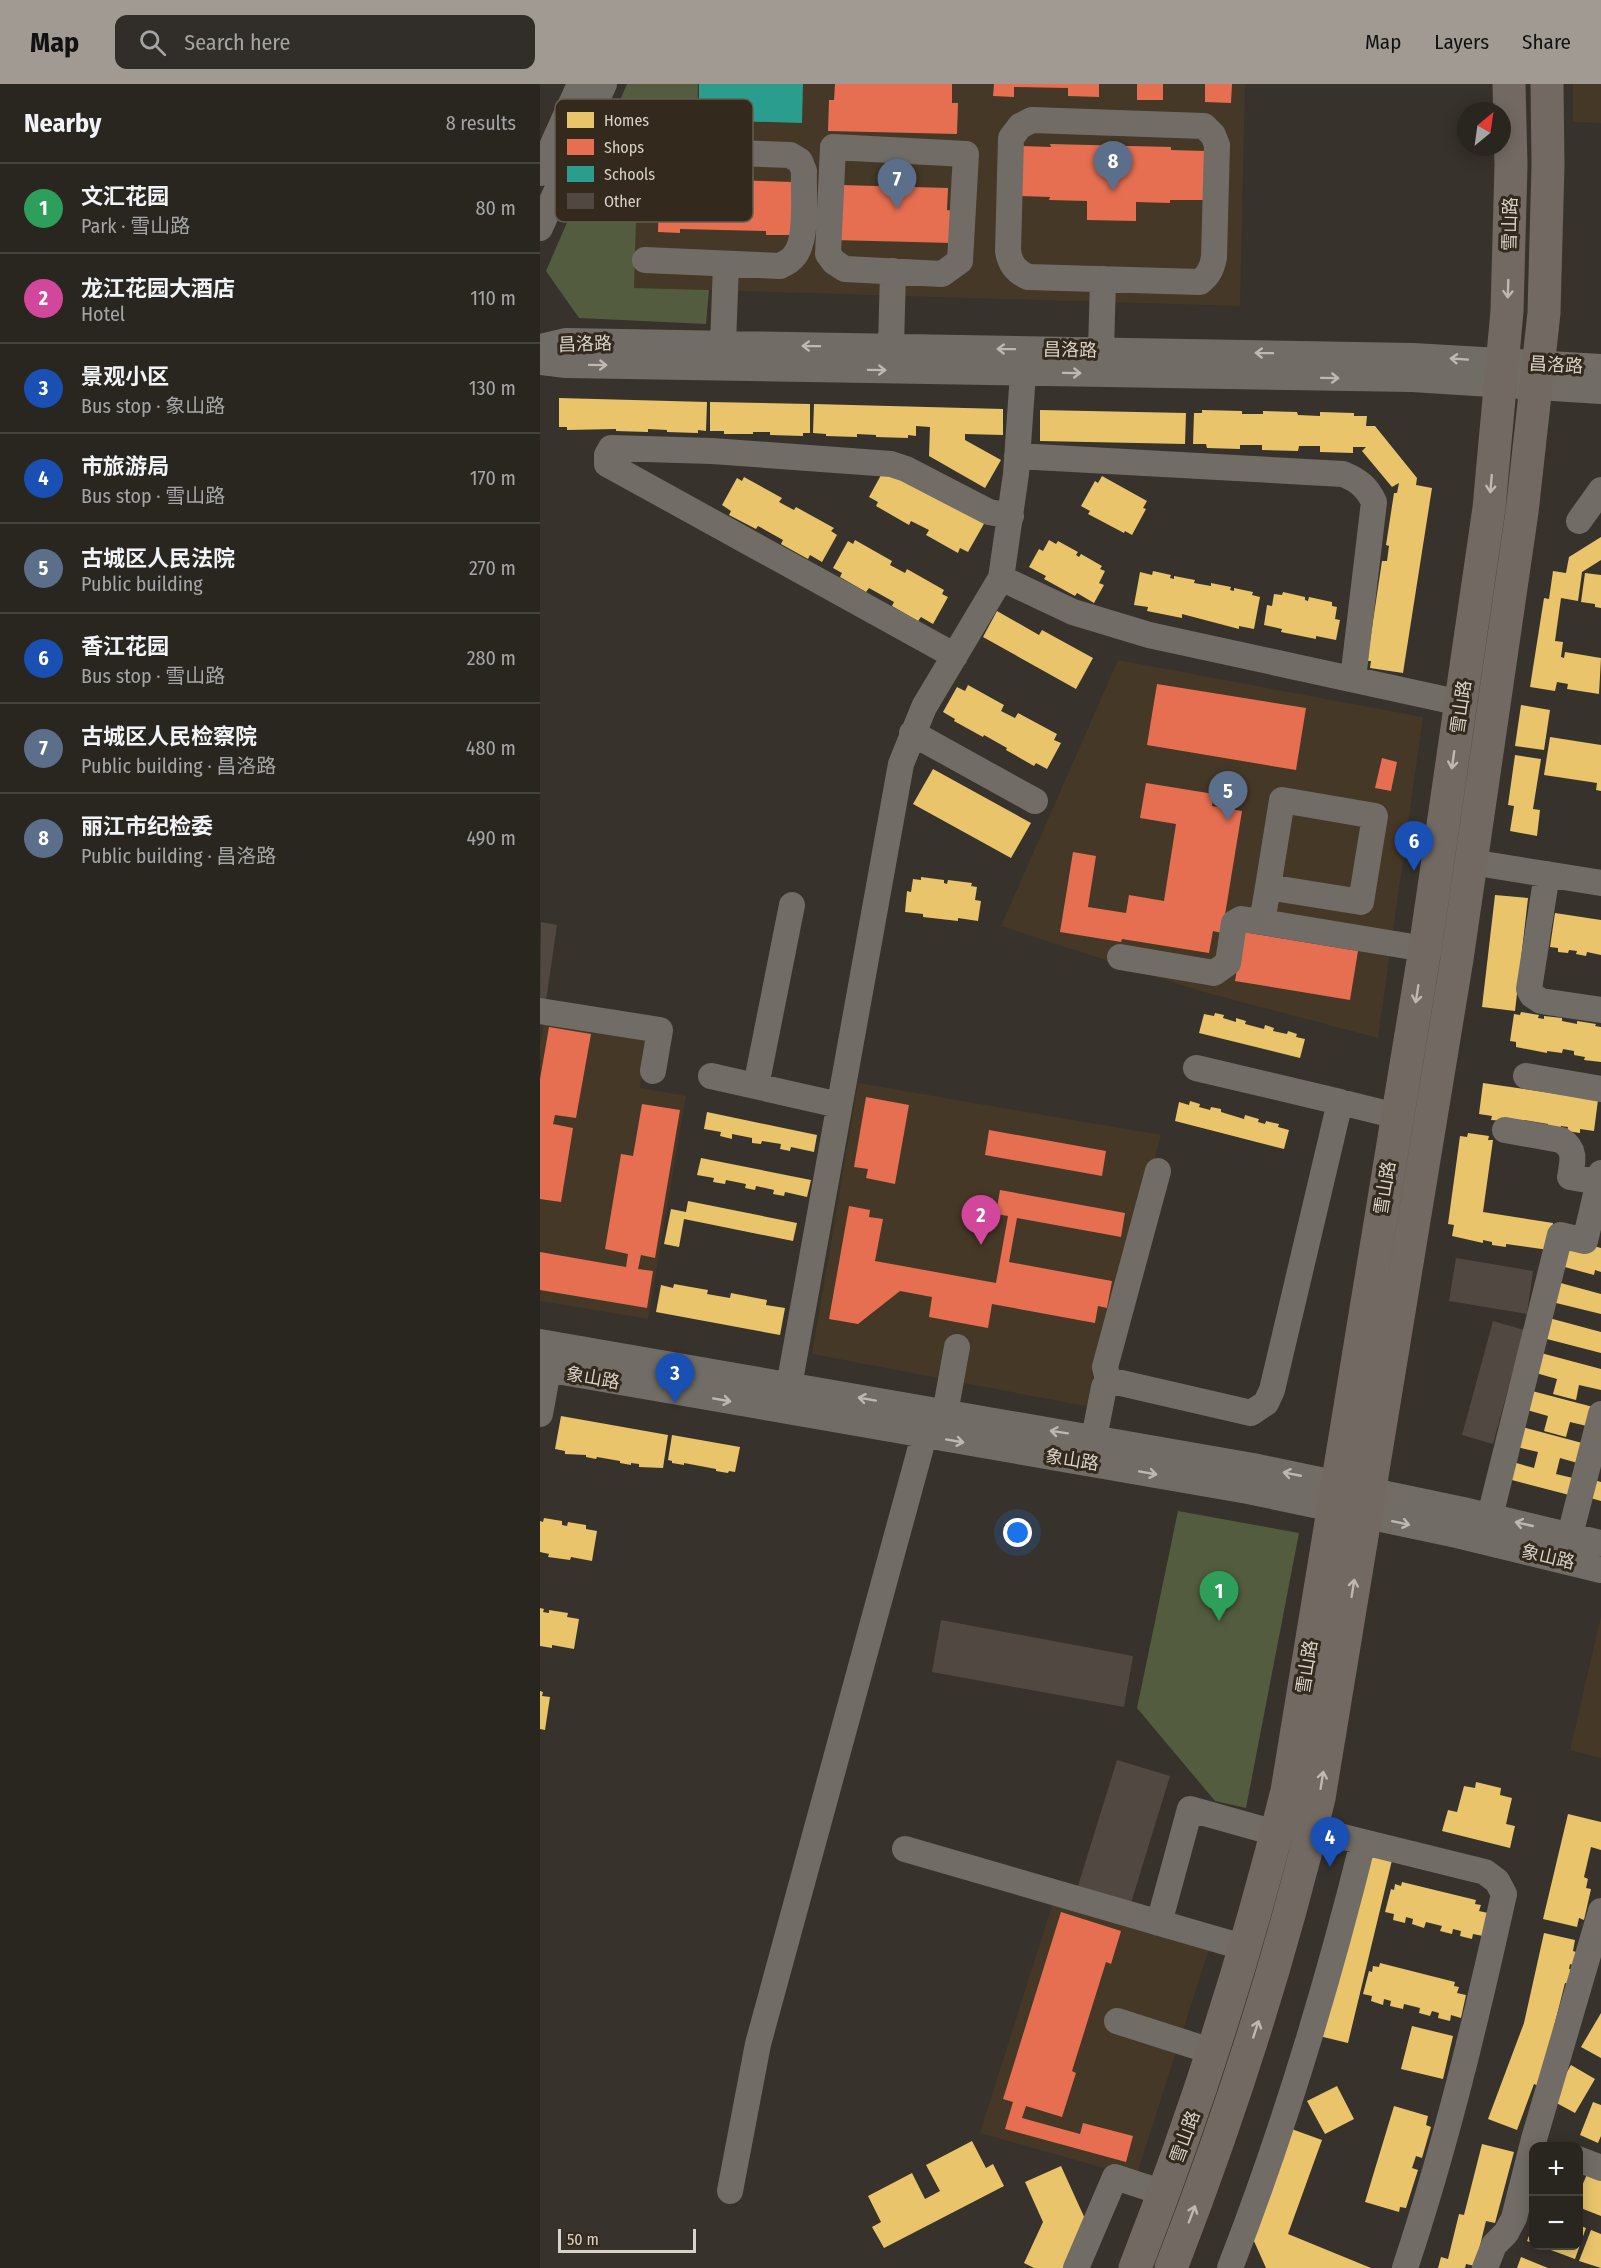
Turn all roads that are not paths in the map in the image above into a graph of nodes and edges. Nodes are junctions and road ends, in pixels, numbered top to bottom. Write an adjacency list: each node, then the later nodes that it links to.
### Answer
1 (580, 84): 5 (street)
2 (604, 84): 6 (street)
3 (1509, 84): 23 (main road, 雪山路, one-way to 23)
4 (1546, 84): 24 (main road, 雪山路)
5 (573, 99)
6 (597, 99)
7 (555, 140): 9 (street)
8 (753, 154): 13 (street)
9 (540, 173)
10 (555, 194): 11 (street)
11 (540, 228)
12 (645, 260): 13 (street)
13 (726, 264): 16 (street)
14 (893, 272): 14 (street); 18 (street)
15 (1108, 279): 15 (street); 19 (street)
16 (723, 344): 17 (street, 昌洛路); 18 (street, 昌洛路, one-way to 16)
17 (540, 346)
18 (891, 347): 19 (street, 昌洛路, one-way to 18)
19 (1107, 351): 23 (street, 昌洛路, one-way to 19)
20 (540, 362): 22 (street, 昌洛路, one-way to 22)
21 (1601, 367): 24 (street, 昌洛路)
22 (1023, 373): 23 (street, 昌洛路, one-way to 23); 26 (street)
23 (1502, 373): 24 (street, 昌洛路); 33 (main road, 雪山路, one-way to 33)
24 (1537, 375): 25 (street, 昌洛路); 36 (main road, 雪山路)
25 (1601, 390)
26 (1017, 456): 28 (street); 32 (street)
27 (1601, 490): 29 (street)
28 (1011, 516): 30 (street); 31 (street)
29 (1579, 521)
30 (1001, 578): 31 (street); 32 (street)
31 (955, 656): 34 (street)
32 (1353, 679): 33 (street)
33 (1461, 703): 42 (main road, 雪山路, one-way to 42)
34 (912, 733): 35 (street); 53 (street)
35 (1035, 801)
36 (1471, 862): 37 (street); 69 (main road, 雪山路)
37 (1547, 874): 38 (street); 44 (street)
38 (1601, 883)
39 (1268, 887): 39 (street); 41 (street)
40 (792, 905): 50 (street)
41 (1263, 922): 42 (street); 43 (street)
42 (1425, 949): 54 (main road, 雪山路, one-way to 54)
43 (1120, 957)
44 (1601, 1010)
45 (540, 1011): 47 (street)
46 (1196, 1068): 52 (street)
47 (653, 1071)
48 (711, 1076): 50 (street)
49 (1526, 1076): 51 (street)
50 (756, 1086): 53 (street)
51 (1601, 1089)
52 (1340, 1102): 54 (street); 61 (street)
53 (839, 1105): 62 (street)
54 (1397, 1116): 68 (main road, 雪山路)
55 (1505, 1130): 57 (street)
56 (1158, 1171): 61 (street)
57 (1600, 1178): 70 (street)
58 (540, 1342): 62 (street, 象山路)
59 (957, 1347): 63 (street)
60 (544, 1369): 64 (street); 66 (street, 象山路, one-way to 66)
61 (1108, 1380): 67 (street)
62 (789, 1386): 63 (street, 象山路, one-way to 62)
63 (945, 1413): 67 (street, 象山路, one-way to 63)
64 (540, 1414)
65 (1601, 1414): 71 (street)
66 (924, 1436): 68 (street, 象山路, one-way to 68); 87 (street)
67 (1094, 1438): 68 (street, 象山路, one-way to 67)
68 (1335, 1496): 69 (street, 象山路); 75 (main road, 雪山路)
69 (1367, 1502): 70 (street, 象山路); 73 (street, 象山路, one-way to 73); 74 (main road, 雪山路, one-way to 69)
70 (1490, 1516): 71 (street, 象山路, one-way to 70)
71 (1570, 1535): 72 (street, 象山路)
72 (1601, 1543)
73 (1601, 1570)
74 (1311, 1829): 76 (street); 91 (main road, 雪山路, one-way to 74)
75 (1276, 1833): 79 (street); 80 (main road, 雪山路)
76 (1363, 1842): 92 (street); 93 (street)
77 (905, 1849): 79 (street)
78 (1601, 1911): 83 (street)
79 (1158, 1923): 80 (street)
80 (1246, 1948): 82 (main road, 雪山路)
81 (1117, 2021): 82 (street)
82 (1214, 2052): 88 (main road, 雪山路)
83 (1542, 2142)
84 (1583, 2161): 85 (street)
85 (1601, 2168)
86 (1529, 2178): 94 (street)
87 (730, 2191)
88 (1164, 2193): 89 (street); 90 (main road, 雪山路)
89 (1076, 2268)
90 (1136, 2268)
91 (1171, 2268)
92 (1230, 2268)
93 (1406, 2268)
94 (1485, 2268)

